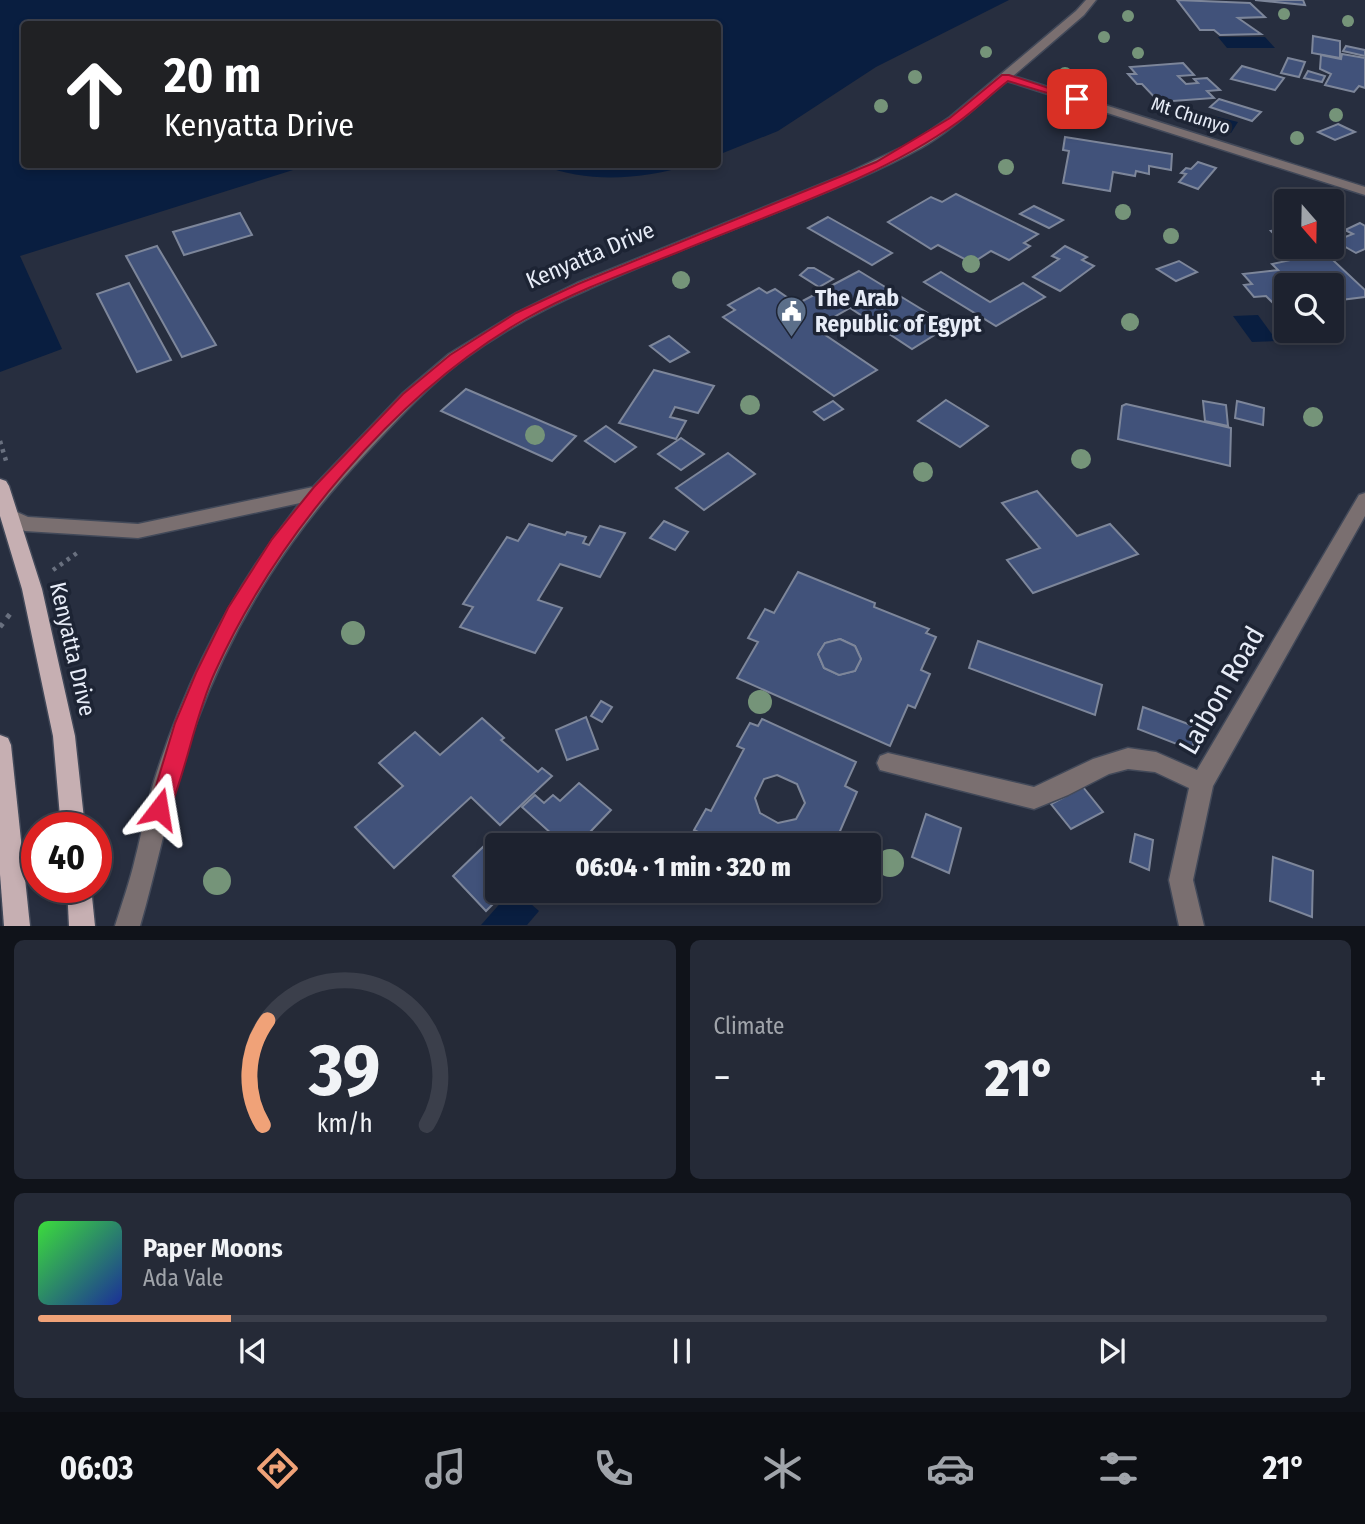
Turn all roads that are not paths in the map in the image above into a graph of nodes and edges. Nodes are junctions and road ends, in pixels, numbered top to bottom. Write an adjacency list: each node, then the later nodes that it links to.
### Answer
1 (1091, 0): 2 (street, Kenyatta Drive)
2 (1006, 77): 3 (street, Mt Chunyo); 5 (street, Kenyatta Drive)
3 (1365, 191)
4 (0, 486): 7 (main road, Kenyatta Drive)
5 (319, 492): 7 (street); 15 (street, Kenyatta Drive)
6 (1365, 500): 10 (street, Laibon Road)
7 (8, 515): 11 (main road, Kenyatta Drive)
8 (0, 745): 13 (main road)
9 (888, 763): 10 (street)
10 (1202, 783): 16 (street, Laibon Road)
11 (71, 812)
12 (80, 903): 14 (main road)
13 (17, 926)
14 (82, 926)
15 (127, 926)
16 (1192, 926)

